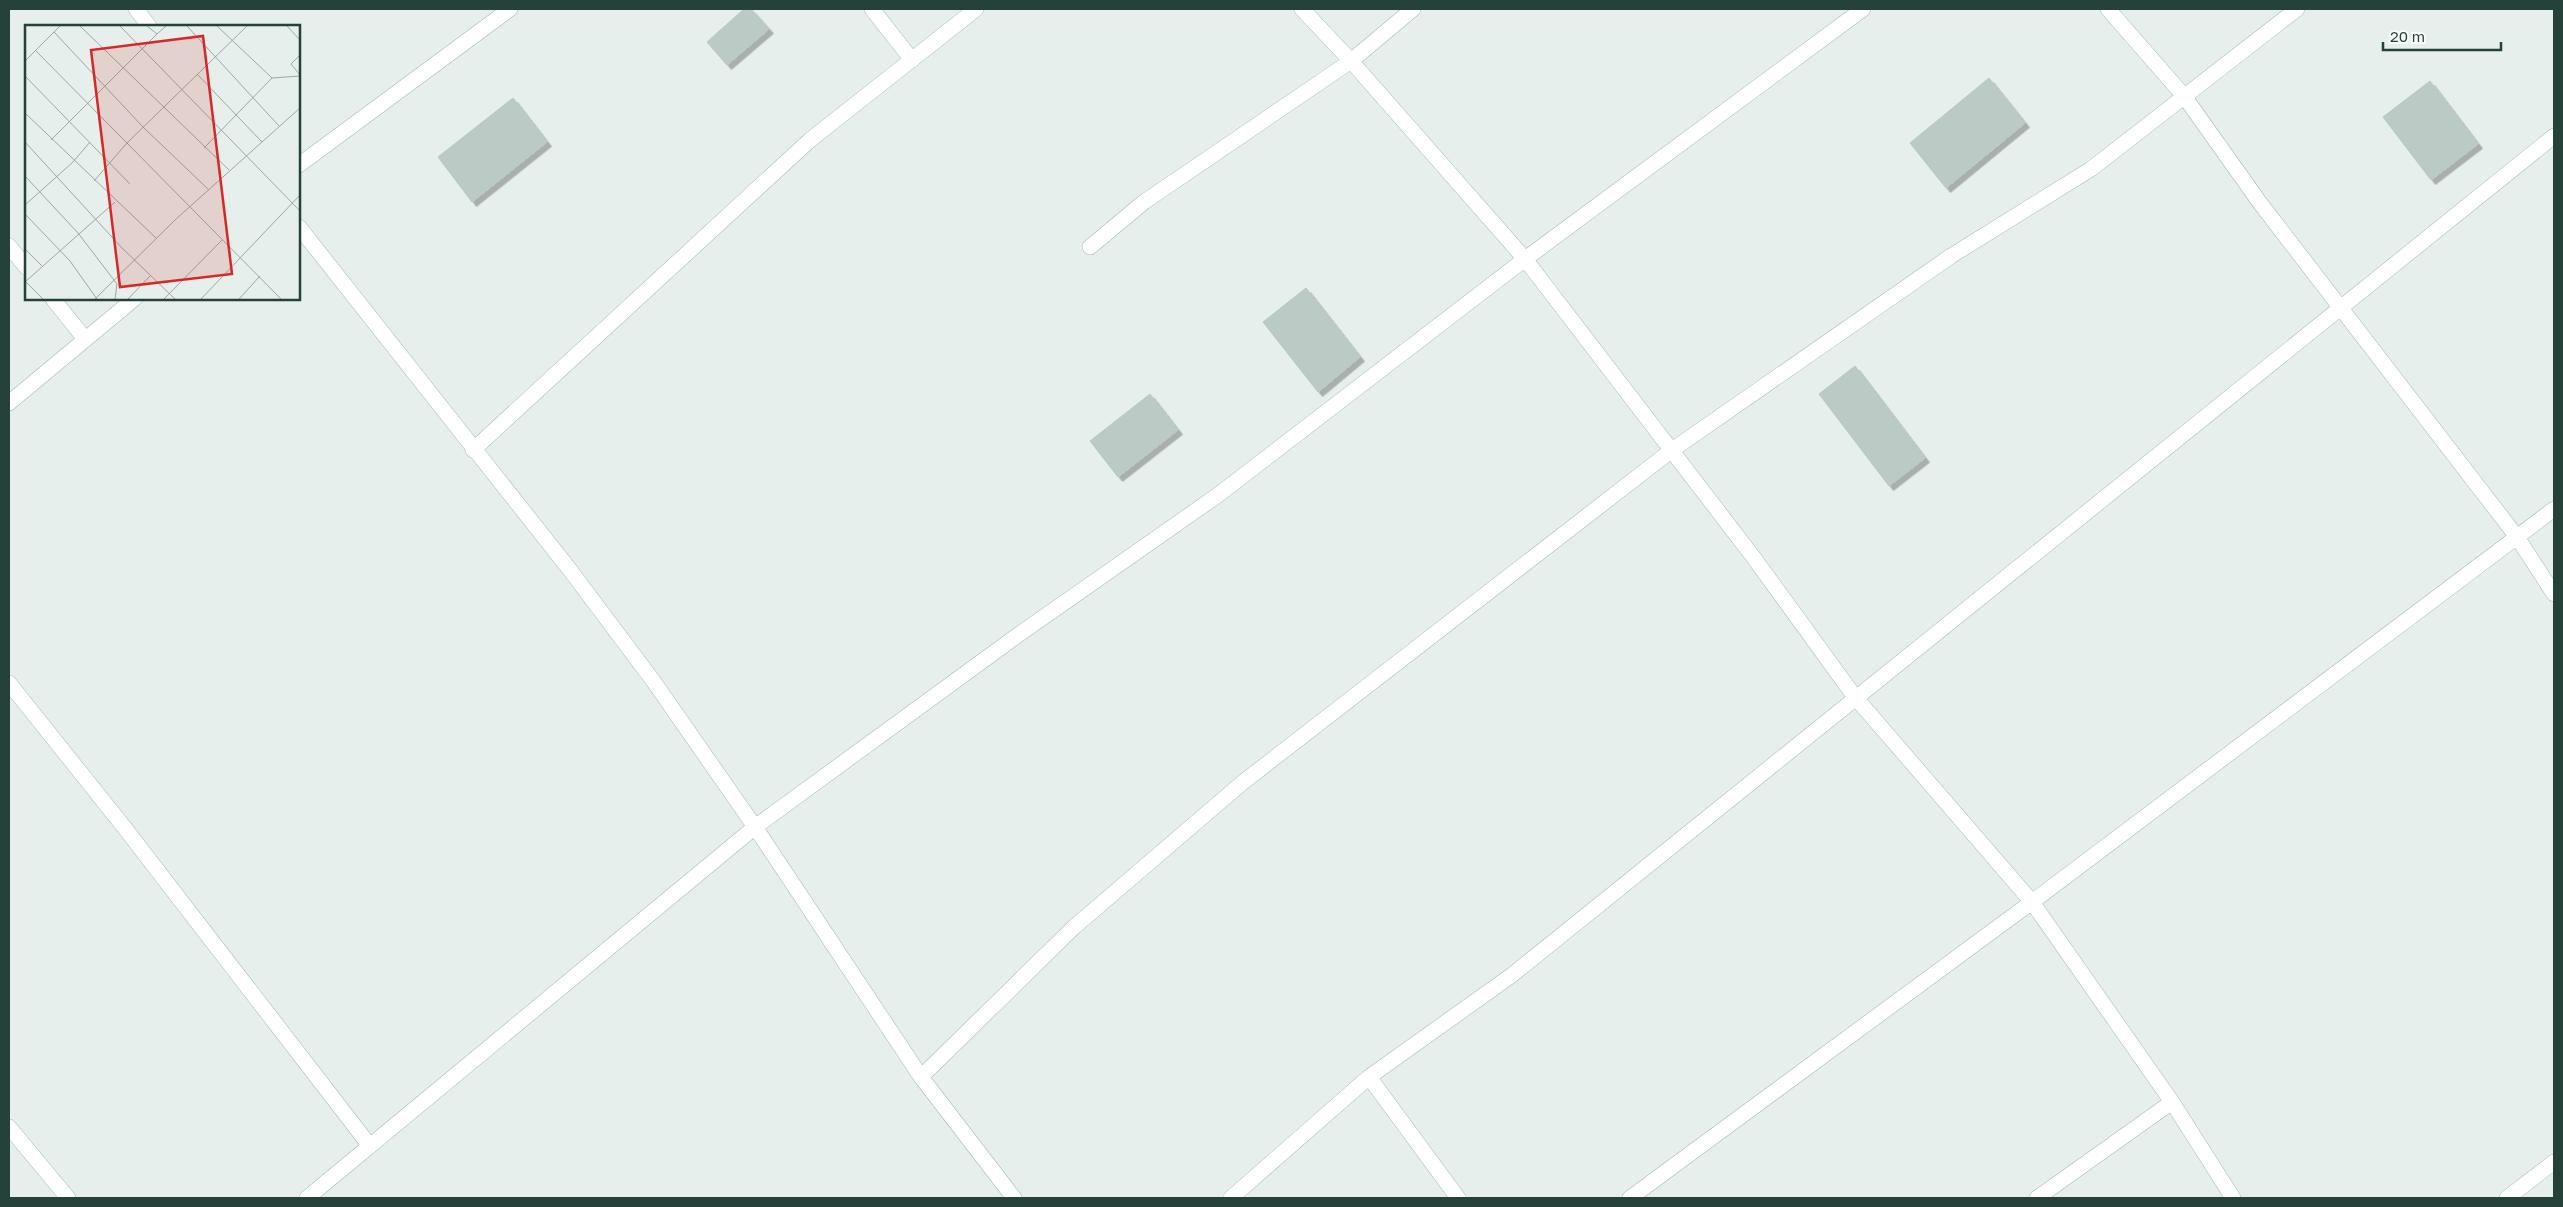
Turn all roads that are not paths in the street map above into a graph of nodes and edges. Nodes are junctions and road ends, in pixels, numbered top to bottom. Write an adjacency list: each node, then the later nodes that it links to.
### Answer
1 (136, 9): 10 (street)
2 (510, 9): 15 (street)
3 (872, 9): 11 (street)
4 (976, 9): 11 (street)
5 (1302, 9): 12 (street)
6 (1412, 9): 12 (street)
7 (1863, 9): 19 (street)
8 (2108, 9): 13 (street)
9 (2297, 9): 13 (street)
10 (148, 25)
11 (912, 60): 26 (street)
12 (1351, 61): 18 (street); 19 (street)
13 (2184, 96): 23 (street); 27 (street)
14 (2554, 136): 23 (street)
15 (300, 164)
16 (300, 228): 26 (street)
17 (9, 246): 20 (street)
18 (1090, 247)
19 (1525, 259): 27 (street); 33 (street)
20 (25, 266)
21 (54, 300): 24 (street)
22 (133, 300): 24 (street)
23 (2341, 309): 29 (street); 32 (street)
24 (86, 339): 25 (street)
25 (9, 403)
26 (473, 450): 33 (street)
27 (1672, 450): 32 (street); 35 (street)
28 (2554, 509): 29 (street)
29 (2517, 537): 30 (street); 34 (street)
30 (2554, 594)
31 (9, 683): 39 (street)
32 (1855, 697): 34 (street); 36 (street)
33 (755, 827): 35 (street); 39 (street)
34 (2032, 902): 37 (street); 46 (street)
35 (921, 1077): 43 (street)
36 (1369, 1078): 44 (street); 45 (street)
37 (2172, 1102): 47 (street); 48 (street)
38 (9, 1127): 41 (street)
39 (370, 1146): 42 (street)
40 (2554, 1162): 49 (street)
41 (68, 1198)
42 (307, 1198)
43 (1014, 1198)
44 (1231, 1198)
45 (1458, 1198)
46 (1630, 1198)
47 (2036, 1198)
48 (2233, 1198)
49 (2507, 1198)

